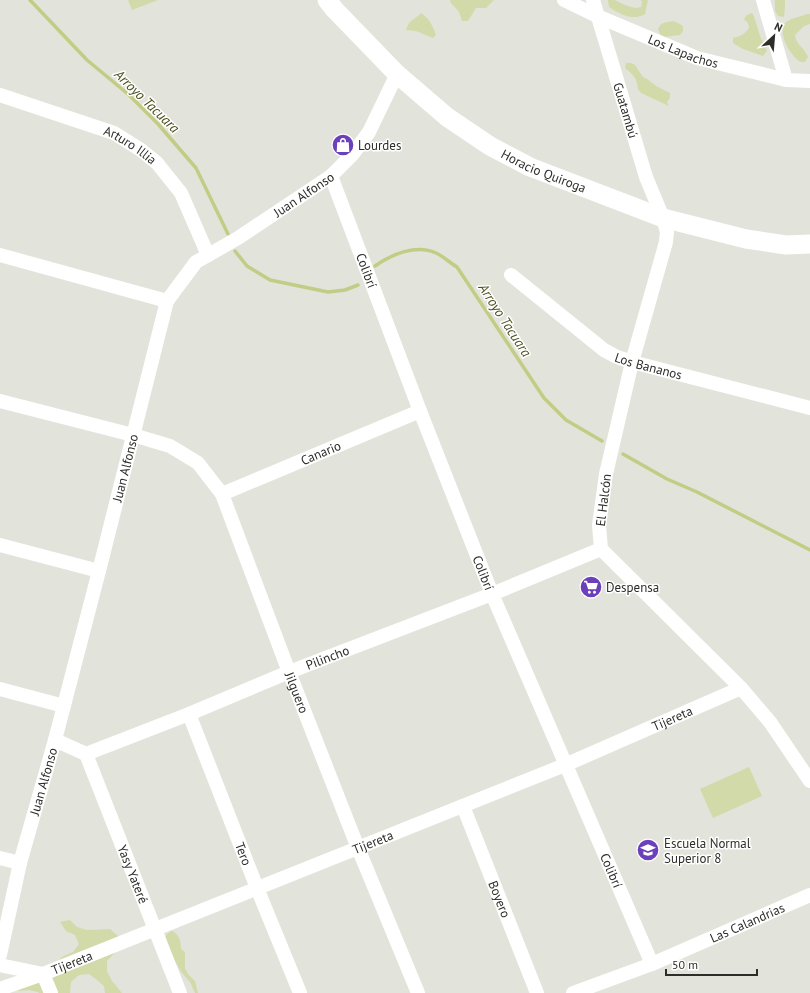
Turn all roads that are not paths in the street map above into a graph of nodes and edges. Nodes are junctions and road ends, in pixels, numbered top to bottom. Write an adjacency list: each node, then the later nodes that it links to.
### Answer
1 (328, 0): 6 (main road, Horacio Quiroga)
2 (564, 0): 5 (street, Los Lapachos)
3 (593, 0): 5 (street, Guatambú)
4 (763, 0): 7 (street)
5 (597, 16): 7 (street, Los Lapachos); 11 (street, Guatambú)
6 (397, 74): 10 (street, Juan Alfonso); 11 (main road, Horacio Quiroga)
7 (786, 80): 8 (street, Los Lapachos)
8 (810, 81)
9 (0, 95): 14 (street, Arturo Illia)
10 (331, 176): 14 (street, Juan Alfonso); 20 (street, Colibrí)
11 (663, 218): 12 (main road, Horacio Quiroga); 17 (street, El Halcón)
12 (810, 244)
13 (0, 256): 16 (street)
14 (208, 256): 16 (street, Juan Alfonso)
15 (511, 275): 17 (street, Los Bananos)
16 (167, 300): 21 (street, Juan Alfonso)
17 (632, 362): 19 (street, Los Bananos); 24 (street, El Halcón)
18 (0, 401): 21 (street, Jilguero)
19 (810, 408)
20 (420, 411): 22 (street, Canario); 26 (street, Colibrí)
21 (133, 435): 22 (street, Jilguero); 25 (street, Juan Alfonso)
22 (222, 494): 27 (street, Jilguero)
23 (0, 546): 25 (street)
24 (601, 549): 26 (street, Pilincho); 28 (street)
25 (99, 571): 30 (street, Juan Alfonso)
26 (492, 594): 27 (street, Pilincho); 34 (street, Colibrí)
27 (289, 672): 31 (street, Pilincho); 37 (street, Jilguero)
28 (742, 688): 34 (street, Tijereta); 35 (street)
29 (0, 689): 30 (street)
30 (64, 706): 32 (street, Juan Alfonso)
31 (189, 714): 33 (street, Pilincho); 40 (street, Tero)
32 (55, 740): 33 (street); 39 (street, Juan Alfonso)
33 (86, 754): 42 (street, Yasy Yateré)
34 (565, 765): 36 (street, Tijereta); 44 (street, Colibrí)
35 (810, 781)
36 (463, 806): 37 (street, Tijereta); 52 (street, Boyero)
37 (358, 848): 40 (street, Tijereta); 51 (street, Jilguero)
38 (0, 858): 39 (street)
39 (20, 863): 43 (street, Juan Alfonso)
40 (257, 888): 42 (street, Tijereta); 50 (street, Tero)
41 (810, 895): 44 (street, Las Calandrias)
42 (155, 929): 46 (street, Tijereta); 49 (street, Yasy Yateré)
43 (0, 955)
44 (652, 964): 53 (street, Las Calandrias)
45 (0, 965): 46 (street, Tijereta)
46 (43, 974): 47 (street); 48 (street)
47 (0, 990)
48 (51, 993)
49 (180, 993)
50 (300, 993)
51 (418, 993)
52 (536, 993)
53 (573, 993)

